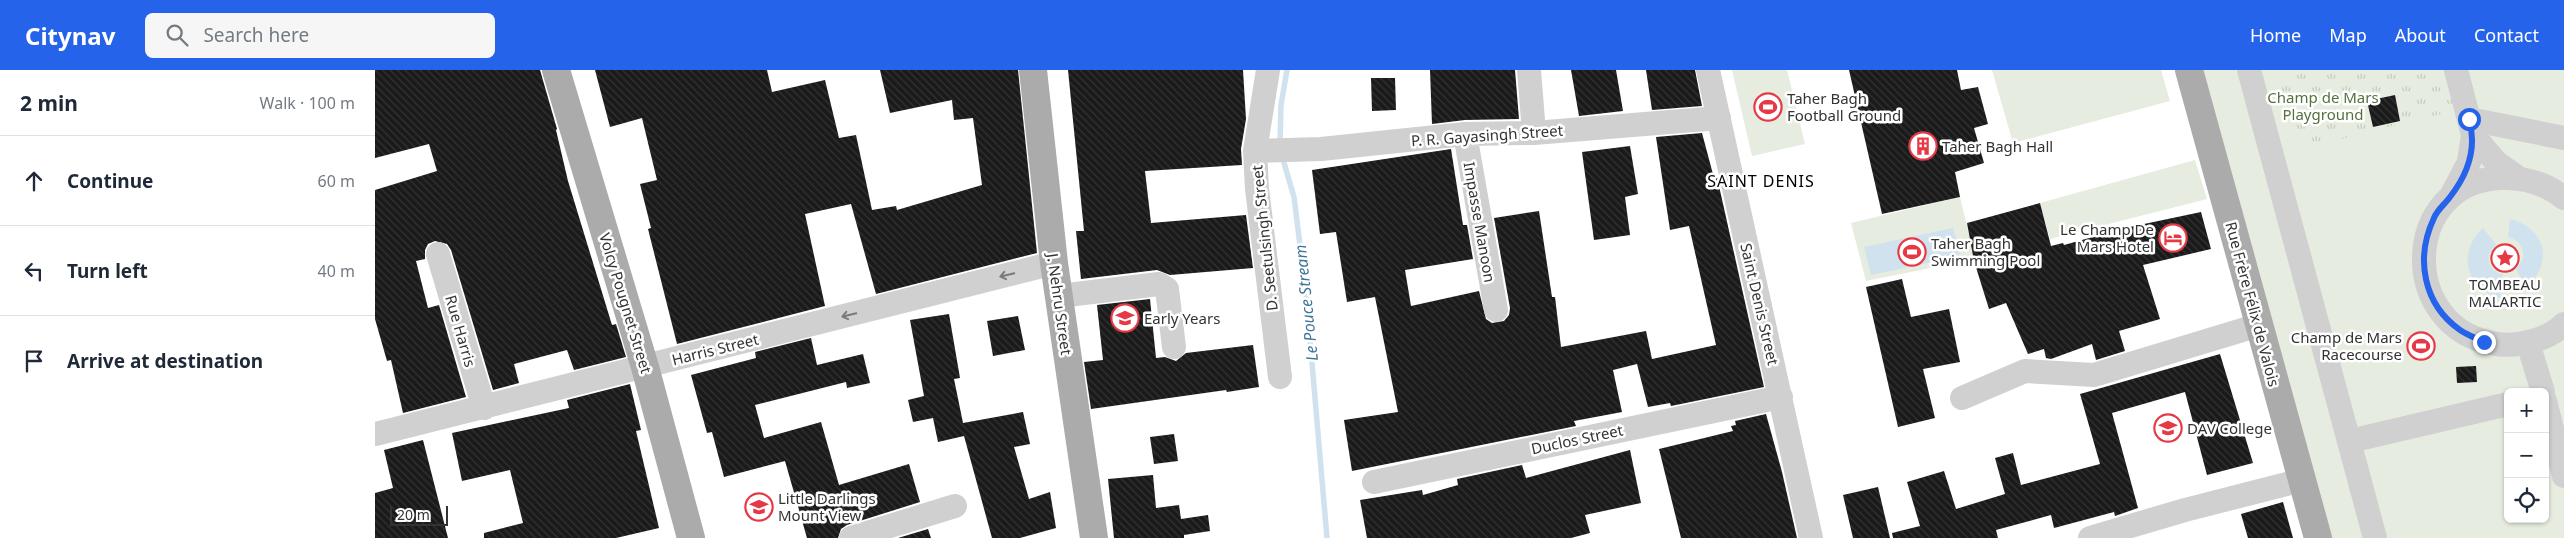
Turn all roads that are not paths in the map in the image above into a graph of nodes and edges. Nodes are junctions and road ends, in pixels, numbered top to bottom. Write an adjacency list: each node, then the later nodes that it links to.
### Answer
1 (557, 70): 26 (main road, Volcy Pougnet Street)
2 (1033, 70): 19 (main road, J. Nehru Street)
3 (1268, 70): 14 (street, D. Seetulsingh Street)
4 (1529, 70): 11 (street)
5 (1708, 70): 9 (street, Saint Denis Street)
6 (2189, 70): 23 (main road, Rue Frère Félix de Valois)
7 (2249, 70): 35 (street)
8 (2456, 70): 10 (street)
9 (1719, 118): 11 (street, P. R. Gayasingh Street); 29 (street, Saint Denis Street)
10 (2471, 127): 13 (street); 15 (street); 16 (street)
11 (1534, 132): 12 (street, P. R. Gayasingh Street)
12 (1465, 134): 14 (street, P. R. Gayasingh Street); 21 (street, Impasse Manoon)
13 (2564, 138)
14 (1255, 150): 27 (street, D. Seetulsingh Street)
15 (2517, 177): 16 (street); 17 (street)
16 (2451, 196): 24 (street)
17 (2564, 198)
18 (438, 254): 32 (street, Rue Harris)
19 (1054, 263): 20 (main road, J. Nehru Street); 26 (street, Harris Street, one-way to 26)
20 (1059, 296): 25 (street); 42 (main road, J. Nehru Street)
21 (1496, 310)
22 (2564, 324): 24 (street)
23 (2259, 325): 30 (street); 37 (main road, Rue Frère Félix de Valois)
24 (2528, 343): 28 (street)
25 (1174, 347)
26 (645, 366): 32 (street, Harris Street); 40 (main road, Volcy Pougnet Street)
27 (1280, 377)
28 (2542, 388)
29 (1781, 397): 38 (street, Duclos Street); 43 (street, Saint Denis Street)
30 (1962, 398)
31 (2504, 405): 35 (street)
32 (484, 408): 34 (street, Harris Street)
33 (2549, 417): 36 (street)
34 (375, 434)
35 (2349, 441): 46 (street)
36 (2564, 476)
37 (2302, 480): 44 (street); 45 (main road, Rue Frère Félix de Valois)
38 (1374, 482)
39 (955, 506): 41 (street)
40 (691, 538)
41 (851, 538)
42 (1094, 538)
43 (1811, 538)
44 (2090, 538)
45 (2318, 538)
46 (2375, 538)

